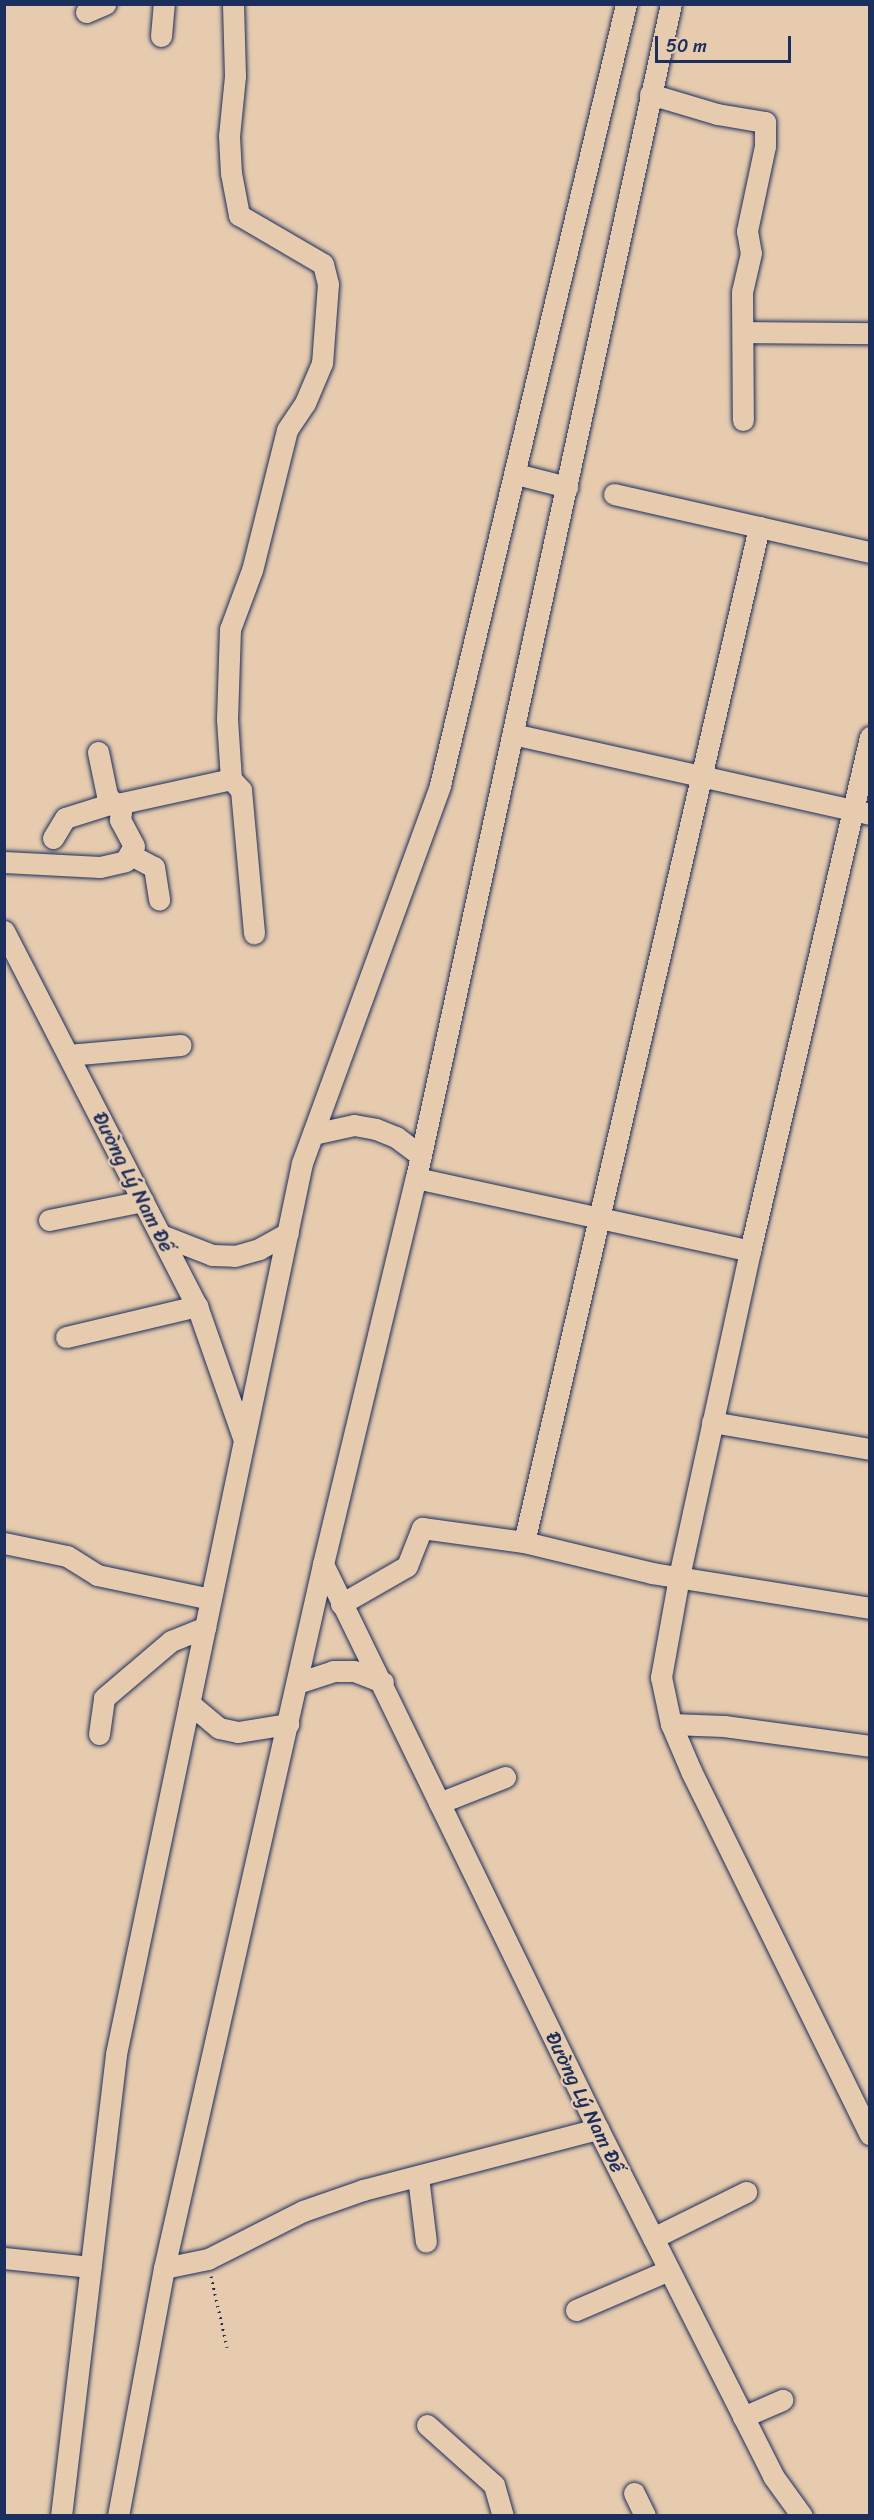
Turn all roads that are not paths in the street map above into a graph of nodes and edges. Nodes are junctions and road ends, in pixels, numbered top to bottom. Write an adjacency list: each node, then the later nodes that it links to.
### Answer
1 (165, 4): 5 (street)
2 (232, 4): 19 (street)
3 (626, 4): 10 (street)
4 (670, 4): 6 (street)
5 (161, 36)
6 (650, 94): 7 (street); 11 (street)
7 (743, 332): 8 (street); 9 (street)
8 (870, 333)
9 (743, 420)
10 (516, 474): 11 (street); 30 (street)
11 (567, 486): 15 (street)
12 (614, 494): 13 (street)
13 (759, 527): 14 (street); 18 (street)
14 (870, 552)
15 (513, 734): 18 (street); 31 (street)
16 (870, 737): 21 (street)
17 (98, 752): 20 (street)
18 (700, 775): 21 (street); 34 (street)
19 (231, 779): 20 (street); 27 (street)
20 (117, 807): 22 (street); 23 (street)
21 (861, 812): 38 (street)
22 (53, 838)
23 (132, 855): 24 (street); 25 (street)
24 (4, 862)
25 (159, 900)
26 (4, 931): 29 (street, Đường Lý Nam Đế)
27 (254, 933)
28 (181, 1045): 29 (street)
29 (68, 1055): 33 (street, Đường Lý Nam Đế)
30 (313, 1134): 31 (street); 36 (street)
31 (421, 1156): 32 (street)
32 (416, 1178): 34 (street); 46 (street)
33 (143, 1201): 35 (street); 37 (street, Đường Lý Nam Đế)
34 (601, 1217): 38 (street); 44 (street)
35 (50, 1220)
36 (288, 1233): 37 (street); 42 (street)
37 (161, 1235): 39 (street, Đường Lý Nam Đế)
38 (750, 1251): 41 (street)
39 (197, 1306): 40 (street); 42 (street, Đường Lý Nam Đế)
40 (66, 1337)
41 (712, 1422): 43 (street); 47 (street)
42 (244, 1440): 48 (street)
43 (870, 1449)
44 (524, 1542): 47 (street); 49 (street)
45 (4, 1543): 48 (street)
46 (323, 1564): 49 (street, Đường Lý Nam Đế); 53 (street)
47 (679, 1577): 50 (street); 56 (street)
48 (211, 1599): 51 (street)
49 (340, 1604): 52 (street, Đường Lý Nam Đế)
50 (870, 1608)
51 (205, 1627): 54 (street); 57 (street)
52 (383, 1682): 53 (street); 60 (street, Đường Lý Nam Đế)
53 (297, 1683): 55 (street)
54 (189, 1703): 55 (street); 68 (street)
55 (288, 1724): 69 (street)
56 (671, 1724): 58 (street); 62 (street)
57 (99, 1734)
58 (870, 1746)
59 (505, 1777): 60 (street)
60 (439, 1803): 61 (street, Đường Lý Nam Đế)
61 (598, 2129): 63 (street); 65 (street, Đường Lý Nam Đế)
62 (870, 2134)
63 (418, 2177): 66 (street); 69 (street)
64 (746, 2192): 65 (street)
65 (653, 2238): 70 (street, Đường Lý Nam Đế)
66 (426, 2242)
67 (4, 2258): 68 (street)
68 (91, 2267): 76 (street)
69 (164, 2268): 77 (street)
70 (669, 2270): 71 (street); 73 (street, Đường Lý Nam Đế)
71 (576, 2310)
72 (782, 2400): 73 (street)
73 (743, 2417): 80 (street, Đường Lý Nam Đế)
74 (427, 2425): 78 (street)
75 (634, 2493): 79 (street)
76 (61, 2516)
77 (118, 2516)
78 (503, 2516)
79 (645, 2516)
80 (802, 2516)

